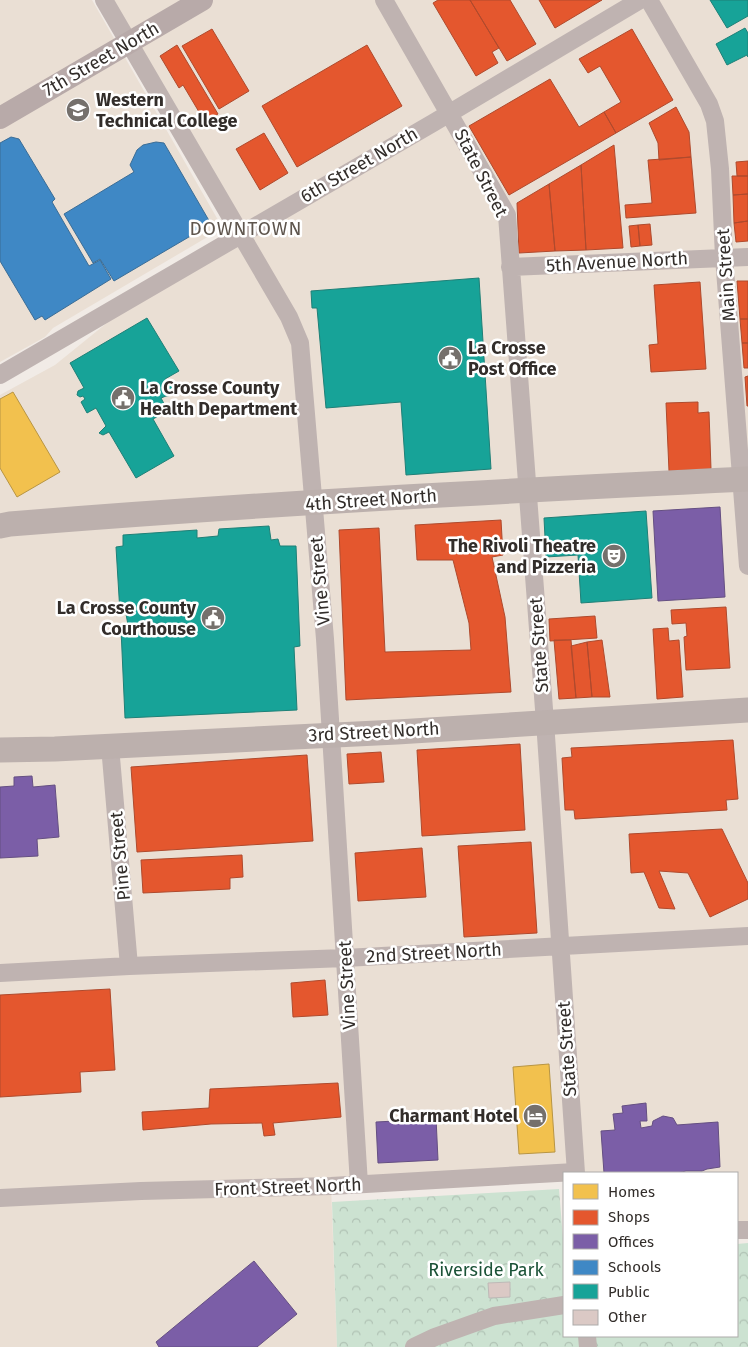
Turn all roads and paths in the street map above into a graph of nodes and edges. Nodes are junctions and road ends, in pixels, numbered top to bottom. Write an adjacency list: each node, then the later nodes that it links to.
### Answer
1 (104, 0): 6 (street, Vine Street)
2 (202, 0): 6 (main road, 7th Street North)
3 (384, 0): 7 (street, State Street)
4 (640, 0): 7 (street, 6th Street North)
5 (649, 0): 10 (street, Main Street)
6 (129, 42): 8 (main road, 7th Street North); 9 (street, Vine Street)
7 (450, 113): 9 (street, 6th Street North); 12 (street, State Street)
8 (0, 118)
9 (241, 235): 13 (street, 6th Street North); 16 (street, Vine Street)
10 (724, 257): 11 (street, 5th Avenue North); 12 (street, 5th Avenue North); 14 (street, Main Street)
11 (748, 257)
12 (510, 267): 15 (street, State Street)
13 (0, 375)
14 (745, 480): 15 (highway, 4th Street North); 18 (street, Main Street)
15 (528, 490): 16 (highway, 4th Street North); 20 (street, State Street)
16 (313, 504): 17 (highway, 4th Street North); 21 (street, Vine Street)
17 (0, 526)
18 (748, 566)
19 (748, 710): 20 (highway, 3rd Street North)
20 (545, 722): 21 (highway, 3rd Street North); 25 (street, State Street)
21 (331, 734): 22 (highway, 3rd Street North); 26 (street, Vine Street)
22 (110, 746): 23 (highway, 3rd Street North); 27 (street, Pine Street)
23 (0, 750)
24 (748, 936): 25 (street, 2nd Street North)
25 (561, 946): 26 (street, 2nd Street North); 29 (street, State Street)
26 (345, 958): 27 (street, 2nd Street North); 31 (street, Vine Street)
27 (129, 966): 28 (street, 2nd Street North)
28 (0, 973)
29 (576, 1172)
30 (563, 1174): 31 (street, Front Street North)
31 (359, 1184): 32 (street, Front Street North)
32 (0, 1198)
33 (563, 1305): 34 (street)
34 (414, 1347)

